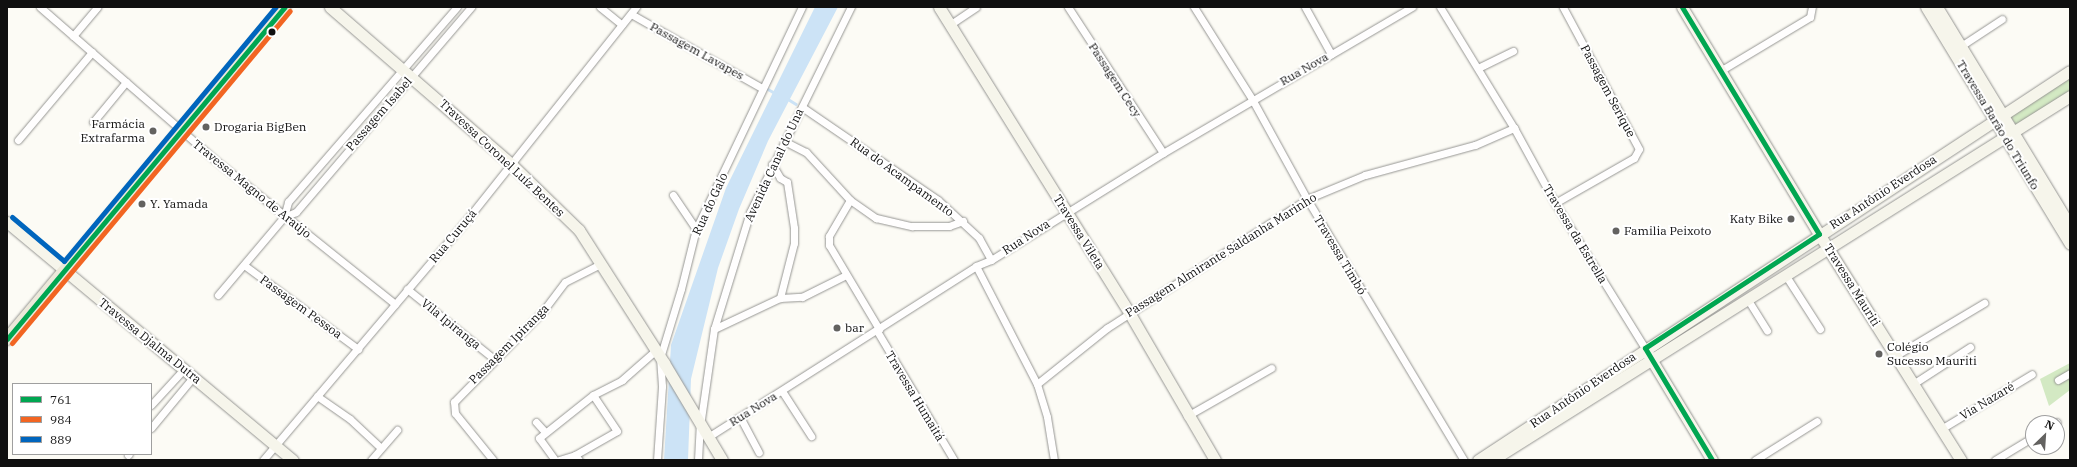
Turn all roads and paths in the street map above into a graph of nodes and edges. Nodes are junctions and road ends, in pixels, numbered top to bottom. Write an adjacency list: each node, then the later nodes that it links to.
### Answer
1 (40, 7): 27 (street, Travessa Magno de Araújo)
2 (97, 7): 27 (street)
3 (286, 7): 45 (main road)
4 (330, 7): 33 (street, Travessa Coronel Luíz Bentes)
5 (457, 7): 33 (street, Passagem Isabel)
6 (471, 7): 36 (street, Passagem Isabel)
7 (600, 7): 26 (street)
8 (636, 7): 23 (street, Rua Curuçá)
9 (802, 7): 38 (street, Rua do Galo)
10 (851, 7): 41 (street, Avenida Canal do Una)
11 (939, 7): 25 (street, Travessa Vileta)
12 (976, 7): 25 (street)
13 (1068, 7): 49 (street, Passagem Cecy)
14 (1194, 7): 40 (street, Travessa Timbó)
15 (1305, 7): 31 (street)
16 (1412, 7): 31 (street, Rua Nova)
17 (1440, 7): 32 (street, Travessa da Estrella)
18 (1563, 7): 55 (street, Passagem Serique)
19 (1682, 7): 34 (street, Travessa Mauriti)
20 (1812, 7): 34 (street)
21 (1926, 7): 42 (street, Travessa Barão do Triunfo)
22 (1937, 7): 28 (street, Travessa Barão do Triunfo)
23 (631, 14): 26 (street, Rua Curuçá); 38 (street, Passagem Lavapes)
24 (2002, 19): 28 (street)
25 (951, 24): 56 (street, Travessa Vileta)
26 (622, 25): 50 (street, Rua Curuçá)
27 (73, 36): 30 (street, Travessa Magno de Araújo)
28 (1961, 46): 42 (street, Travessa Barão do Triunfo)
29 (1513, 51): 32 (street)
30 (92, 52): 37 (street, Travessa Magno de Araújo); 47 (street)
31 (1331, 54): 40 (street, Rua Nova)
32 (1478, 68): 44 (street, Travessa da Estrella)
33 (403, 69): 36 (street, Travessa Coronel Luíz Bentes); 57 (street, Passagem Isabel)
34 (1720, 71): 62 (street, Travessa Mauriti)
35 (2070, 71): 42 (street, Rua Antônio Everdosa)
36 (412, 76): 50 (street, Travessa Coronel Luíz Bentes); 57 (street, Passagem Isabel)
37 (126, 82): 43 (street); 45 (street, Travessa Magno de Araújo)
38 (762, 88): 61 (street, Rua do Galo)
39 (2070, 96): 46 (street, Rua Antônio Everdosa)
40 (1252, 100): 49 (street, Rua Nova); 53 (street, Travessa Timbó)
41 (802, 107): 48 (street, Avenida Canal do Una); 58 (street, Rua do Acampamento)
42 (1998, 117): 46 (street, Travessa Barão do Triunfo); 62 (street, Rua Antônio Everdosa)
43 (93, 122)
44 (1514, 128): 53 (street, Passagem Almirante Saldanha Marinho); 55 (street, Travessa da Estrella)
45 (181, 131): 57 (street, Travessa Magno de Araújo); 71 (main road)
46 (2009, 134): 60 (street, Travessa Barão do Triunfo); 63 (street, Travessa Barão do Triunfo); 65 (street, Rua Antônio Everdosa)
47 (18, 140)
48 (784, 140): 51 (street, Avenida Canal do Una); 54 (street)
49 (1163, 152): 56 (street, Rua Nova)
50 (510, 163): 67 (street, Travessa Coronel Luíz Bentes); 74 (street, Rua Curuçá)
51 (772, 164): 76 (street); 81 (street, Avenida Canal do Una)
52 (673, 196): 61 (street)
53 (1307, 199): 80 (street, Passagem Almirante Saldanha Marinho); 133 (street, Travessa Timbó)
54 (850, 200): 58 (street); 72 (street, Travessa Humaitá)
55 (1555, 203): 87 (street, Travessa da Estrella)
56 (1066, 211): 66 (street, Rua Nova); 80 (street, Travessa Vileta)
57 (284, 216): 68 (street, Passagem Isabel); 79 (street, Travessa Magno de Araújo)
58 (963, 221): 66 (street, Rua do Acampamento)
59 (7, 222): 71 (street, Travessa Djalma Dutra)
60 (2070, 226)
61 (696, 229): 90 (street, Rua do Galo)
62 (1819, 234): 64 (street, Rua Antônio Everdosa); 65 (street, Travessa Mauriti)
63 (2070, 244)
64 (1796, 250): 69 (street); 87 (street, Rua Antônio Everdosa)
65 (1830, 250): 69 (street, Rua Antônio Everdosa); 89 (street, Travessa Mauriti)
66 (990, 260): 70 (street, Rua Nova)
67 (600, 264): 90 (street, Travessa Coronel Luíz Bentes); 91 (street, Passagem Ipiranga)
68 (244, 265): 75 (street, Passagem Isabel); 88 (street, Passagem Pessoa)
69 (1805, 265): 73 (street, Rua Antônio Everdosa)
70 (976, 266): 83 (street, Rua Nova); 99 (street)
71 (65, 271): 85 (main road); 94 (street, Travessa Djalma Dutra)
72 (846, 275): 76 (street); 83 (street, Travessa Humaitá)
73 (1786, 276): 77 (street, Rua Antônio Everdosa); 82 (street)
74 (407, 289): 79 (street, Rua Curuçá); 91 (street, Vila Ipiranga)
75 (218, 295)
76 (780, 298): 81 (street)
77 (1748, 300): 84 (street); 92 (street, Rua Antônio Everdosa)
78 (1984, 303): 89 (street)
79 (395, 304): 88 (street, Rua Curuçá)
80 (1130, 314): 99 (street, Passagem Almirante Saldanha Marinho); 105 (street, Travessa Vileta)
81 (714, 329): 107 (street, Avenida Canal do Una)
82 (1820, 329)
83 (878, 330): 101 (street, Rua Nova); 130 (street, Travessa Humaitá)
84 (1767, 330)
85 (7, 339)
86 (1970, 347): 100 (street)
87 (1645, 348): 92 (street, Travessa da Estrella); 134 (street, Rua Antônio Everdosa)
88 (358, 349): 103 (street, Rua Curuçá)
89 (1895, 356): 100 (street, Travessa Mauriti)
90 (660, 357): 102 (street); 107 (street, Travessa Coronel Luíz Bentes); 127 (street, Rua do Galo)
91 (494, 359): 124 (street, Passagem Ipiranga)
92 (1651, 360): 135 (street, Rua Antônio Everdosa); 136 (street, Travessa da Estrella)
93 (1271, 368): 105 (street)
94 (184, 369): 97 (street, Travessa Djalma Dutra); 104 (street)
95 (2070, 373): 98 (street)
96 (2032, 374): 111 (street, Via Nazaré)
97 (194, 376): 110 (street); 117 (street, Travessa Djalma Dutra)
98 (2058, 380)
99 (1037, 384): 131 (street)
100 (1914, 384): 111 (street, Travessa Mauriti)
101 (782, 391): 106 (street, Rua Nova); 114 (street)
102 (593, 395): 113 (street); 120 (street)
103 (317, 396): 117 (street, Rua Curuçá); 118 (street)
104 (152, 404)
105 (1188, 416): 132 (street, Travessa Vileta)
106 (740, 417): 115 (street, Rua Nova); 119 (street)
107 (698, 421): 115 (street, Travessa Coronel Luíz Bentes); 128 (street)
108 (1817, 421): 137 (street)
109 (536, 422): 113 (street)
110 (152, 427)
111 (1941, 429): 138 (street, Travessa Mauriti)
112 (397, 430): 118 (street)
113 (545, 432): 125 (street)
114 (811, 436)
115 (708, 437): 129 (street, Travessa Coronel Luíz Bentes)
116 (2025, 442): 139 (street)
117 (275, 446): 121 (street, Rua Curuçá); 122 (street, Travessa Djalma Dutra)
118 (381, 448): 123 (street)
119 (759, 452)
120 (577, 458): 126 (street)
121 (263, 460)
122 (293, 460)
123 (371, 460)
124 (492, 460)
125 (555, 460)
126 (558, 460)
127 (657, 460)
128 (698, 460)
129 (722, 460)
130 (954, 460)
131 (1054, 460)
132 (1215, 460)
133 (1464, 460)
134 (1478, 460)
135 (1492, 460)
136 (1712, 460)
137 (1755, 460)
138 (1960, 460)
139 (1995, 460)

